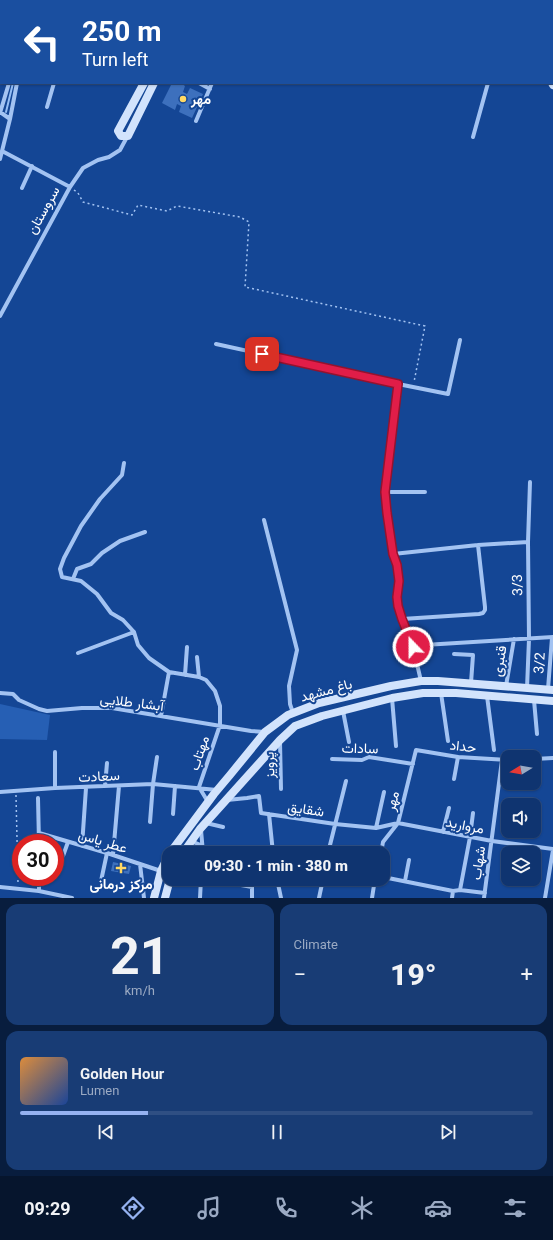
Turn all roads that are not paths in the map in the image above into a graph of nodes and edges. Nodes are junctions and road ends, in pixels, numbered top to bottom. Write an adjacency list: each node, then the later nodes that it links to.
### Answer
1 (9, 84): 11 (street)
2 (17, 84): 12 (street)
3 (54, 84): 10 (street)
4 (143, 84): 14 (main road)
5 (154, 84): 14 (main road, سروستان)
6 (201, 84): 9 (street)
7 (212, 84): 9 (street)
8 (488, 84): 15 (street)
9 (210, 89): 13 (street)
10 (47, 107)
11 (0, 113): 12 (street)
12 (10, 119): 16 (street)
13 (196, 121)
14 (128, 136): 20 (street, سروستان)
15 (473, 138)
16 (2, 151): 17 (street); 18 (street)
17 (0, 159)
18 (32, 166): 19 (street); 20 (street)
19 (22, 188)
20 (70, 188): 21 (street, سروستان)
21 (0, 316)
22 (460, 340): 24 (street)
23 (216, 344): 24 (street)
24 (398, 384): 27 (street)
25 (124, 463): 34 (street)
26 (530, 482): 31 (street, 3/3)
27 (385, 492): 28 (street); 33 (street)
28 (425, 492)
29 (264, 520): 60 (street)
30 (145, 532): 34 (street)
31 (528, 542): 32 (street); 39 (street, 3/3)
32 (478, 546): 33 (street); 35 (street)
33 (393, 554): 35 (street)
34 (73, 579): 36 (street)
35 (402, 619): 41 (street)
36 (134, 632): 42 (street); 45 (street)
37 (552, 638): 39 (street); 52 (street, 3/2)
38 (514, 639): 39 (street); 41 (street); 50 (street, قنبری)
39 (529, 639): 51 (street, 3/3)
40 (186, 647): 46 (street)
41 (413, 647): 48 (street)
42 (78, 653)
43 (454, 654): 49 (street)
44 (197, 657): 47 (street)
45 (169, 672): 46 (street); 61 (street)
46 (185, 675): 47 (street)
47 (199, 677): 62 (street, مهتاب)
48 (421, 681): 49 (main road, باغ مشهد); 60 (main road, باغ مشهد)
49 (471, 683): 50 (main road, باغ مشهد)
50 (506, 687): 51 (main road, باغ مشهد)
51 (527, 688): 52 (main road, باغ مشهد)
52 (551, 690)
53 (0, 693): 61 (street, آبشار طلایی)
54 (441, 693): 55 (main road, باغ مشهد); 56 (main road, باغ مشهد); 66 (street)
55 (487, 696): 57 (main road, باغ مشهد); 70 (street)
56 (392, 698): 59 (main road, باغ مشهد); 68 (street)
57 (534, 699): 58 (main road, باغ مشهد); 64 (street)
58 (553, 701)
59 (343, 710): 65 (main road, باغ مشهد); 67 (street)
60 (293, 713): 63 (main road, باغ مشهد)
61 (161, 716): 62 (street, آبشار طلایی)
62 (220, 725): 63 (street, آبشار طلایی); 93 (street, مهتاب)
63 (266, 732): 75 (main road, باغ مشهد)
64 (537, 734)
65 (280, 740): 82 (main road, باغ مشهد); 94 (street, پرویز)
66 (448, 741)
67 (349, 742)
68 (396, 746)
69 (416, 750): 73 (street, حداد); 80 (street, مهر)
70 (494, 750)
71 (55, 752): 91 (street)
72 (157, 757): 86 (street)
73 (458, 757): 78 (street, حداد); 85 (street)
74 (553, 758): 77 (street)
75 (243, 759): 82 (main road); 83 (main road, باغ مشهد)
76 (332, 759): 80 (street, سادات)
77 (541, 759)
78 (501, 760)
79 (107, 763): 88 (street)
80 (413, 764): 106 (street, مهر)
81 (501, 768): 115 (street, شهاب)
82 (254, 769): 87 (main road, باغ مشهد)
83 (230, 775): 87 (main road); 95 (main road, باغ مشهد)
84 (346, 780): 107 (street)
85 (454, 780)
86 (153, 784): 89 (street, سعادت); 90 (street, سعادت); 105 (street)
87 (240, 784): 99 (main road, باغ مشهد)
88 (105, 786): 89 (street, سعادت); 92 (street, سعادت)
89 (119, 786): 127 (street)
90 (175, 786): 93 (street, سعادت); 103 (street)
91 (55, 788): 92 (street, سعادت); 96 (street, سعادت)
92 (86, 788): 117 (street)
93 (199, 788): 95 (street, سعادت); 100 (street)
94 (281, 789)
95 (217, 790): 100 (main road, باغ مشهد)
96 (0, 792)
97 (384, 792): 110 (street)
98 (38, 798): 112 (street)
99 (226, 800): 104 (street, شقایق); 108 (main road, باغ مشهد)
100 (208, 802): 118 (main road, باغ مشهد)
101 (449, 808): 111 (street)
102 (473, 813): 113 (street)
103 (173, 814)
104 (269, 814): 107 (street, شقایق); 121 (street)
105 (150, 822)
106 (398, 823): 110 (street, شقایق); 111 (street, مروارید); 123 (street, مهر)
107 (335, 824): 110 (street, شقایق); 122 (street)
108 (203, 826): 109 (street); 114 (main road, باغ مشهد); 120 (street)
109 (223, 827)
110 (376, 828)
111 (443, 832): 113 (street, مروارید)
112 (39, 833): 116 (street, عطر یاس)
113 (470, 837): 115 (street, مروارید); 142 (street)
114 (191, 841): 119 (main road, باغ مشهد); 120 (street)
115 (492, 841): 124 (street, مروارید); 145 (street, شهاب)
116 (68, 842): 117 (street, عطر یاس); 125 (street)
117 (82, 846): 126 (street, عطر یاس)
118 (176, 846)
119 (188, 846)
120 (202, 846)
121 (272, 846)
122 (330, 846)
123 (382, 846)
124 (553, 849): 156 (street)
125 (64, 853)
126 (107, 853): 127 (street, عطر یاس); 132 (street)
127 (112, 855): 129 (street, عطر یاس)
128 (409, 860): 133 (street)
129 (140, 864): 130 (street, عطر یاس); 147 (street)
130 (161, 871): 148 (main road, باغ مشهد)
131 (390, 878): 133 (street)
132 (101, 881)
133 (405, 881): 144 (street)
134 (0, 886): 143 (street)
135 (39, 886): 143 (street)
136 (168, 886): 149 (main road)
137 (201, 886): 150 (street)
138 (246, 886): 151 (street)
139 (278, 886): 152 (street)
140 (322, 886): 153 (street)
141 (374, 886): 154 (street)
142 (460, 890): 144 (street); 145 (street)
143 (39, 891): 146 (street)
144 (453, 891): 155 (street)
145 (484, 896)
146 (72, 898)
147 (144, 898)
148 (154, 898)
149 (165, 898)
150 (200, 898)
151 (252, 898)
152 (281, 898)
153 (319, 898)
154 (372, 898)
155 (452, 898)
156 (545, 898)

